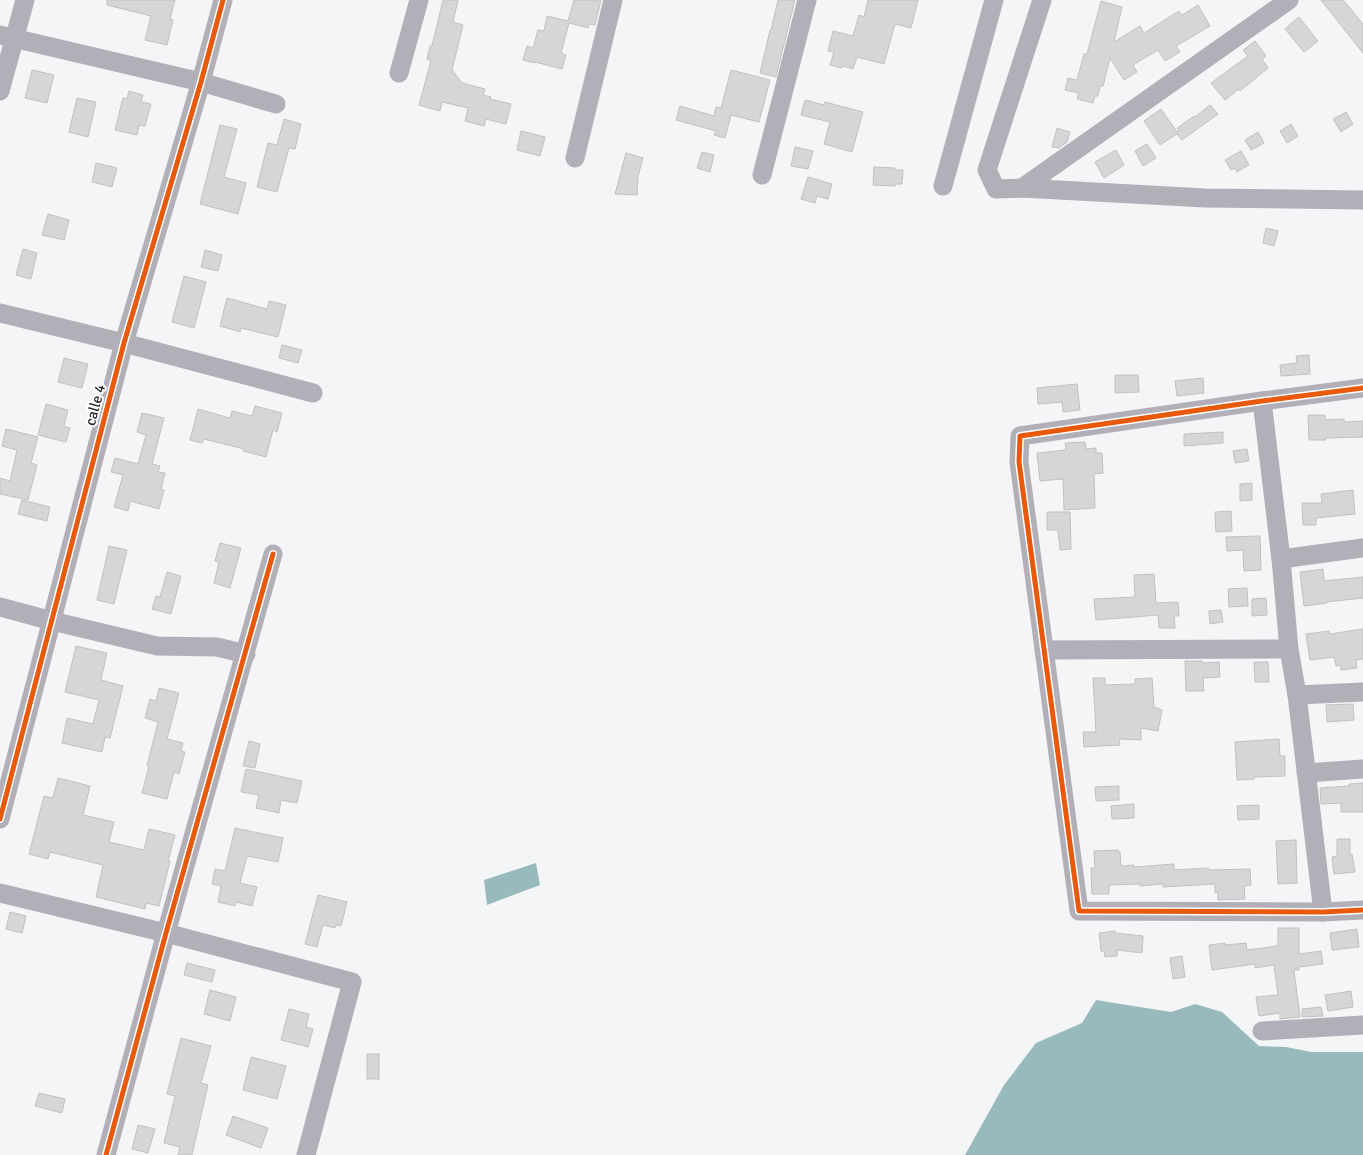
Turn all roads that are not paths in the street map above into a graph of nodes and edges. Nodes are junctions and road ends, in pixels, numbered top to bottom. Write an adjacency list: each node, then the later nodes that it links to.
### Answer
1 (25, 0): 9 (street)
2 (223, 0): 11 (street, calle 4)
3 (419, 0): 10 (street)
4 (613, 0): 14 (street)
5 (807, 0): 15 (street)
6 (1042, 0): 17 (street)
7 (1289, 0): 17 (street)
8 (993, 1): 16 (street)
9 (7, 37): 11 (street); 12 (street)
10 (400, 73)
11 (201, 82): 13 (street); 20 (street, calle 4)
12 (0, 91)
13 (276, 104)
14 (574, 158)
15 (762, 175)
16 (943, 186)
17 (1022, 188): 18 (street)
18 (1363, 200)
19 (0, 313): 20 (street)
20 (124, 342): 22 (street); 28 (street, calle 4)
21 (1363, 388): 23 (street)
22 (313, 392)
23 (1262, 401): 26 (street); 30 (street)
24 (1363, 548): 26 (street)
25 (273, 554): 31 (street)
26 (1281, 559): 29 (street)
27 (0, 607): 28 (street)
28 (52, 621): 31 (street); 36 (street, calle 4)
29 (1289, 648): 30 (street); 33 (street)
30 (1044, 650): 39 (street)
31 (246, 654): 40 (street)
32 (1363, 692): 33 (street)
33 (1297, 695): 35 (street)
34 (1363, 769): 35 (street)
35 (1306, 773): 39 (street)
36 (0, 819)
37 (0, 893): 40 (street)
38 (1363, 910): 39 (street)
39 (1322, 912)
40 (166, 933): 43 (street); 44 (street)
41 (1363, 1025): 42 (street)
42 (1262, 1031)
43 (106, 1155)
44 (306, 1155)

